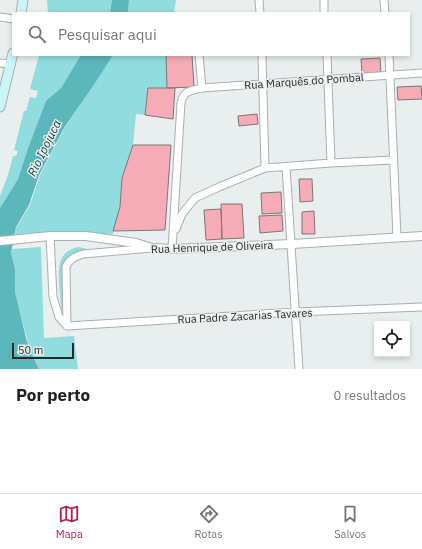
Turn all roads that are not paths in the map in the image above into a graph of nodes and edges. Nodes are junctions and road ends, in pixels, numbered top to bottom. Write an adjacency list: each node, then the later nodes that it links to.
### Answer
1 (23, 0): 5 (main road)
2 (259, 0): 6 (street)
3 (324, 0): 7 (street)
4 (384, 0): 8 (street)
5 (21, 12)
6 (260, 12)
7 (324, 12)
8 (385, 12)
9 (0, 17): 10 (street)
10 (12, 19)
11 (12, 56): 17 (main road)
12 (199, 56): 22 (street)
13 (262, 56): 21 (street)
14 (327, 56): 20 (street)
15 (389, 56): 19 (street)
16 (0, 62): 17 (street)
17 (11, 64): 23 (main road)
18 (422, 73): 19 (street, Rua Marquês do Pombal)
19 (390, 74): 20 (street, Rua Marquês do Pombal); 25 (street)
20 (329, 79): 21 (street, Rua Marquês do Pombal); 26 (street)
21 (263, 84): 22 (street, Rua Marquês do Pombal); 28 (street)
22 (202, 88): 29 (street, Rua Marquês do Pombal)
23 (2, 94): 24 (main road)
24 (0, 106)
25 (393, 160): 26 (street); 32 (street)
26 (331, 163): 27 (street)
27 (286, 167): 28 (street); 34 (street)
28 (265, 168): 29 (street)
29 (173, 235): 36 (street)
30 (50, 236): 33 (street); 35 (street); 39 (street)
31 (422, 236): 32 (street, Rua Henrique de Oliveira)
32 (396, 237): 34 (street, Rua Henrique de Oliveira)
33 (0, 242)
34 (292, 244): 36 (street, Rua Henrique de Oliveira); 38 (street)
35 (152, 248): 36 (street, Rua Henrique de Oliveira); 39 (street, Rua Henrique de Oliveira)
36 (172, 249)
37 (422, 307): 38 (street, Rua Padre Zacarias Tavares)
38 (296, 312): 39 (street, Rua Padre Zacarias Tavares); 40 (street)
39 (67, 326)
40 (299, 369)

